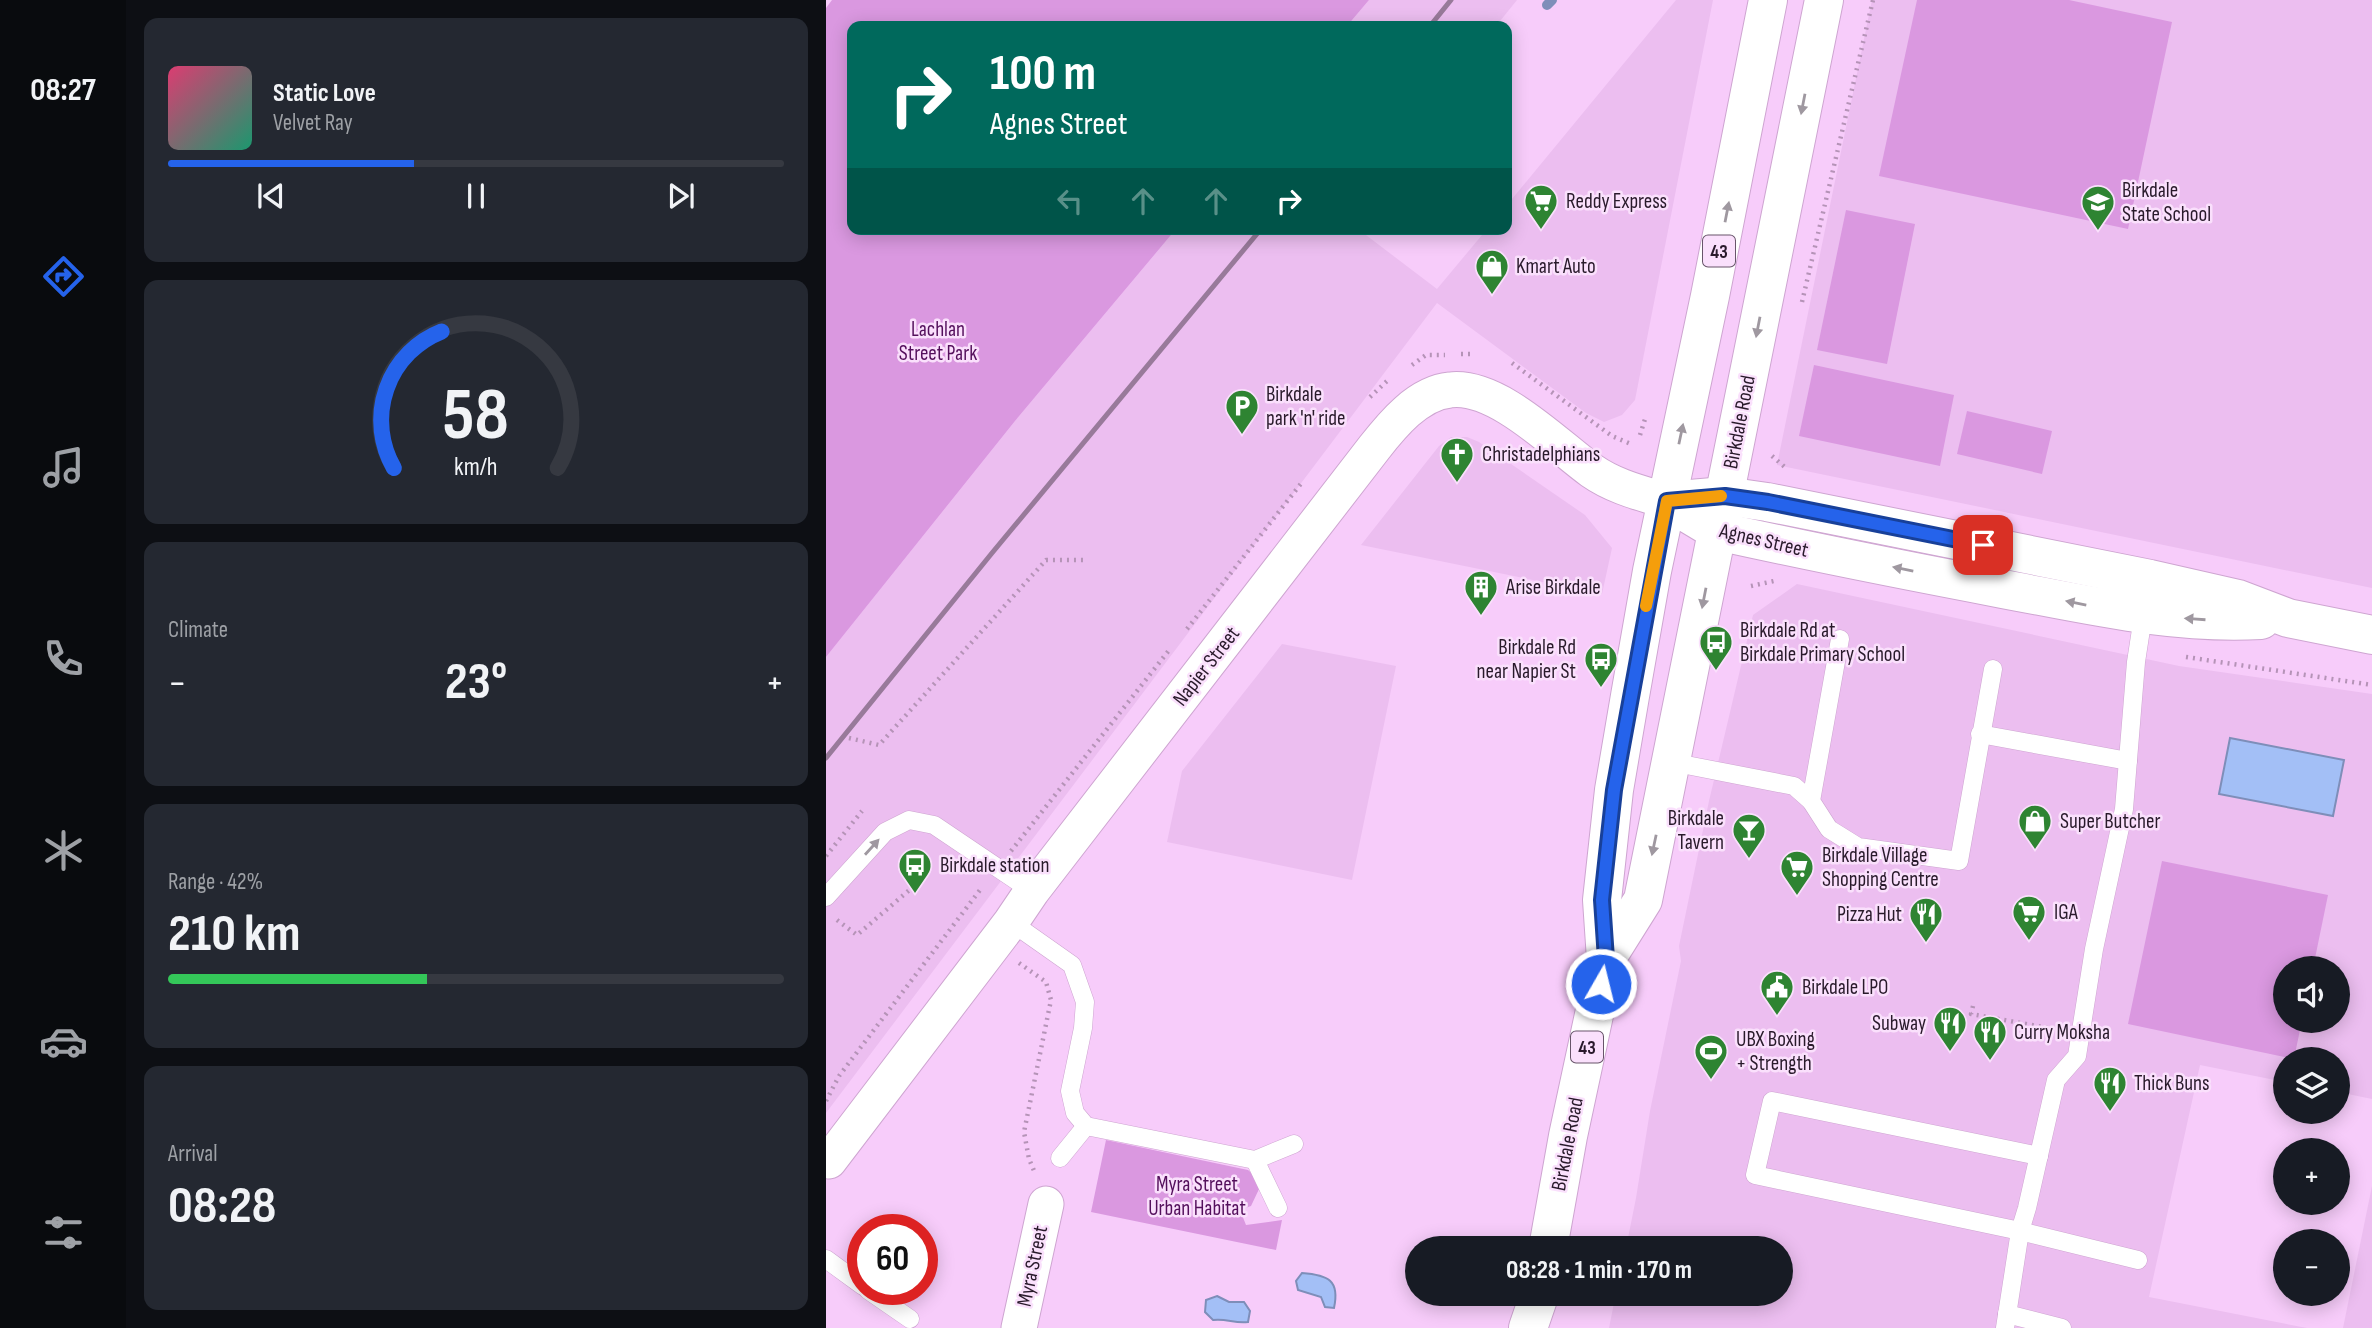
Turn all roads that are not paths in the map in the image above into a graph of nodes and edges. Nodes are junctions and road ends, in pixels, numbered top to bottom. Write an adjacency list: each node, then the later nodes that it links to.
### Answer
1 (1768, 0): 3 (main road, Birkdale Road / 43, one-way to 1)
2 (1824, 0): 4 (main road, Birkdale Road / 43, one-way to 4)
3 (1667, 501): 4 (main road, Agnes Street); 13 (street, Napier Street); 16 (main road, Birkdale Road / 43)
4 (1721, 513): 5 (main road, Agnes Street, one-way to 4); 5 (main road, Agnes Street); 11 (main road, Birkdale Road / 43, one-way to 11)
5 (2147, 597): 6 (main road, Agnes Street); 10 (lane)
6 (2372, 635)
7 (1840, 639): 12 (lane)
8 (1993, 669): 9 (lane)
9 (1980, 734): 10 (lane); 12 (lane)
10 (2128, 761): 19 (lane)
11 (1671, 762): 12 (lane); 16 (main road, Birkdale Road / 43, one-way to 16)
12 (1811, 801)
13 (1032, 891): 14 (lane, one-way to 13); 15 (street, Napier Street)
14 (826, 897)
15 (1002, 934): 17 (lane); 22 (street, Napier Street)
16 (1606, 959): 26 (main road, Birkdale Road / 43)
17 (1086, 1126): 20 (lane); 21 (lane)
18 (1294, 1144): 21 (lane)
19 (2039, 1156): 25 (lane); 25 (lane)
20 (1060, 1158)
21 (1255, 1160): 24 (lane)
22 (827, 1162)
23 (1046, 1204): 35 (street, Myra Street)
24 (1278, 1208)
25 (2020, 1231): 28 (lane); 34 (lane)
26 (1550, 1236)
27 (826, 1259): 29 (lane)
28 (2138, 1260)
29 (847, 1274)
30 (890, 1305): 33 (lane)
31 (1536, 1306): 36 (main road)
32 (1543, 1306): 37 (main road)
33 (910, 1319)
34 (2006, 1321): 38 (lane)
35 (1019, 1328)
36 (1528, 1328)
37 (1546, 1328)
38 (2062, 1328)

